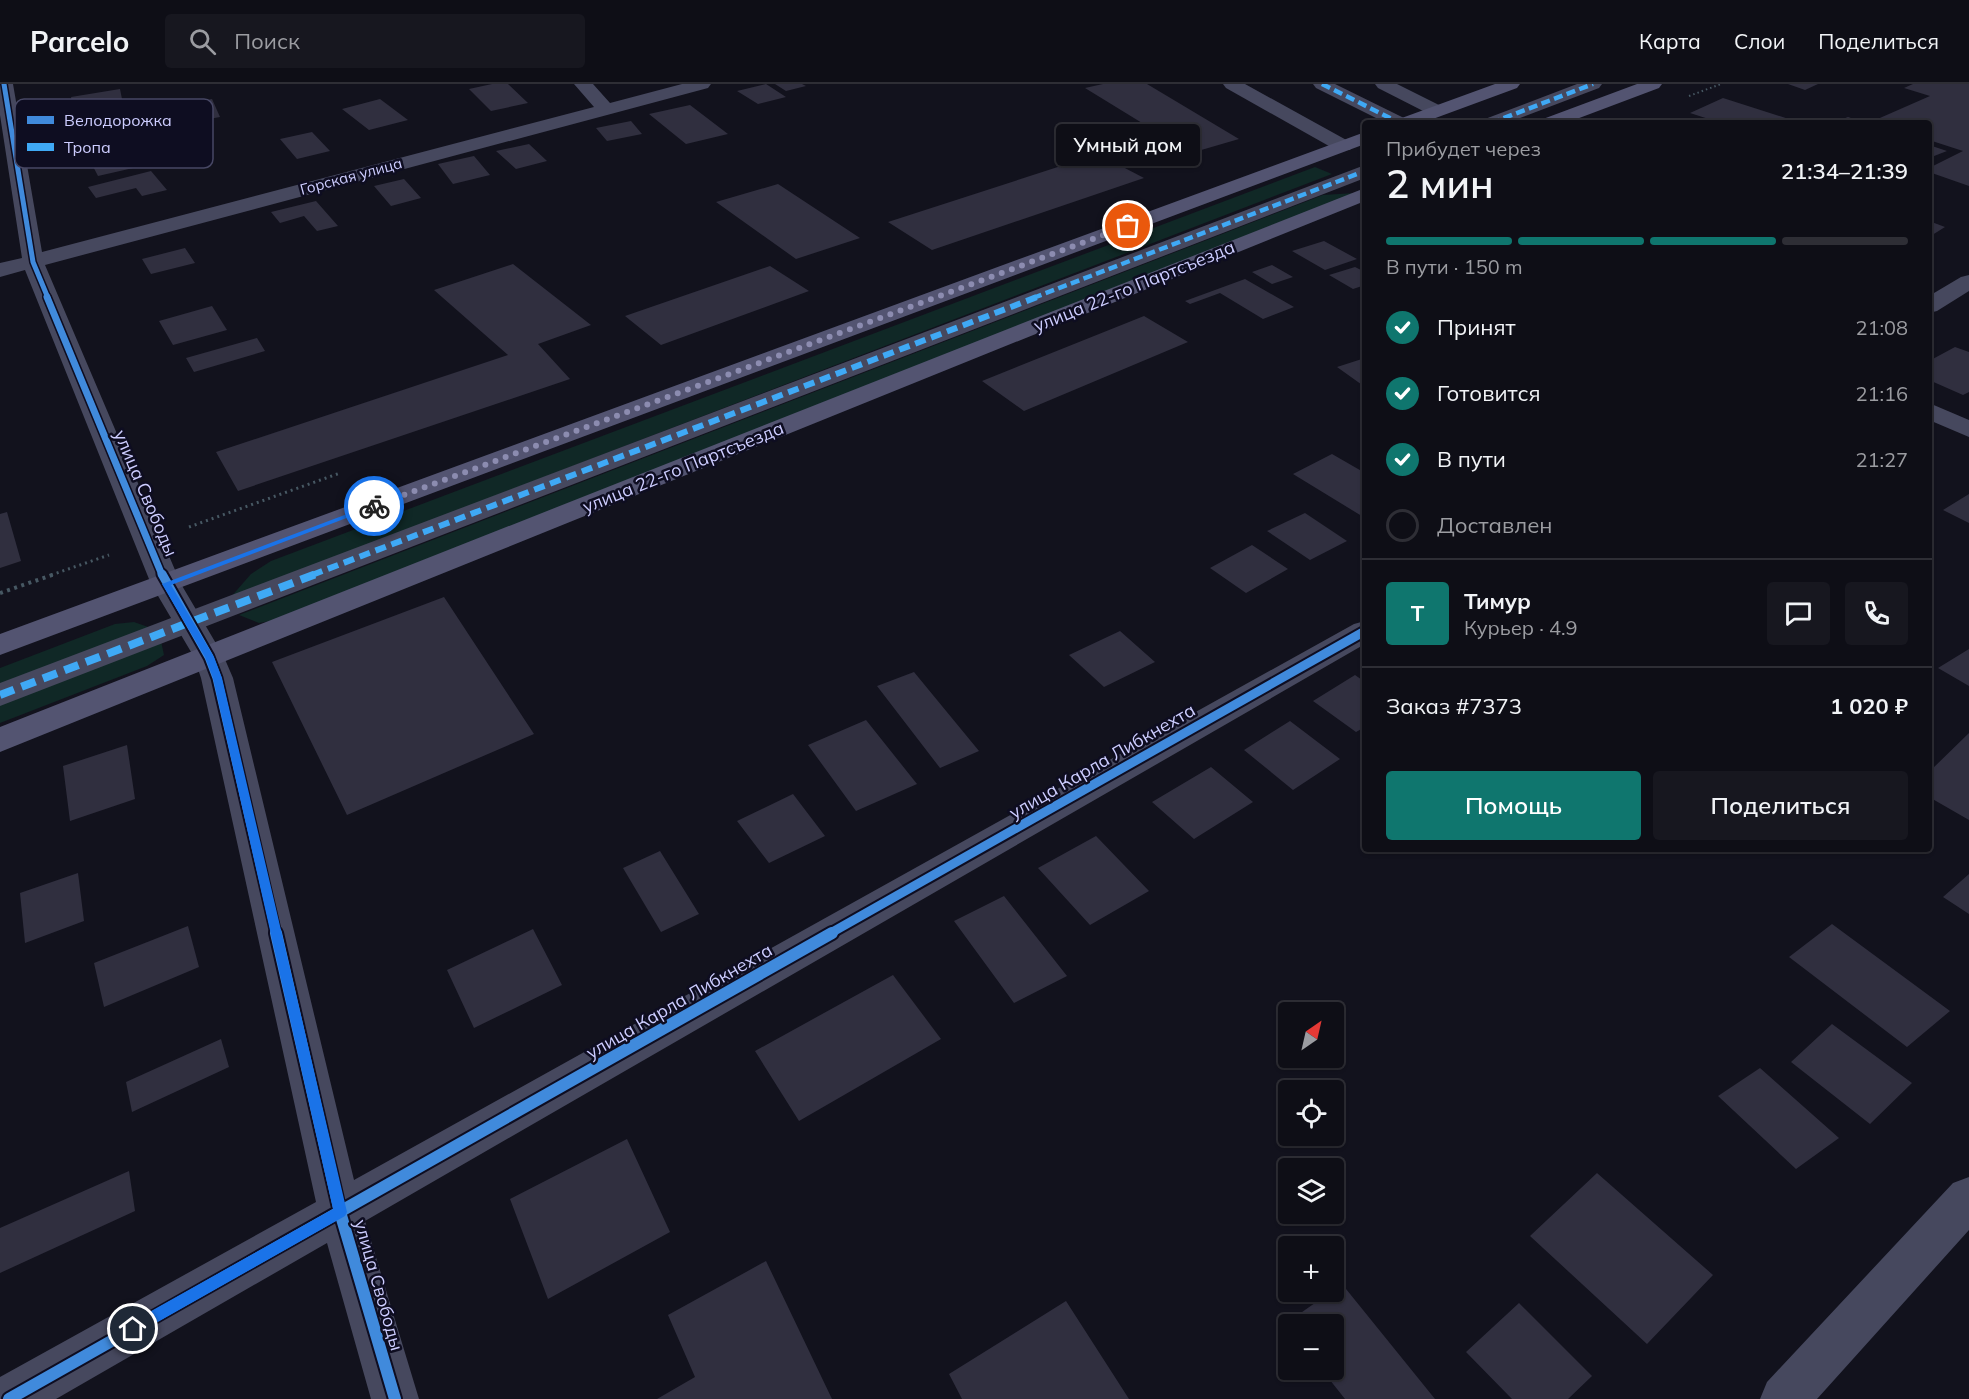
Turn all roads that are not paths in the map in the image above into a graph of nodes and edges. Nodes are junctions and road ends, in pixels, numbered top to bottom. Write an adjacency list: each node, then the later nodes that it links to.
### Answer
1 (4, 84): 17 (street, улица Свободы)
2 (583, 84): 10 (street)
3 (702, 84): 10 (street, Горская улица)
4 (1232, 84): 16 (street)
5 (1322, 84): 12 (street)
6 (1384, 84): 11 (street)
7 (1511, 84): 11 (main road)
8 (1593, 84): 14 (street)
9 (1653, 84): 15 (main road)
10 (605, 108): 21 (street, Горская улица)
11 (1437, 111): 13 (main road)
12 (1394, 120)
13 (1414, 120)
14 (1499, 120)
15 (1557, 120)
16 (1354, 142): 27 (main road)
17 (15, 152)
18 (18, 168): 21 (street, улица Свободы)
19 (1362, 172): 28 (street)
20 (1362, 195): 31 (main road, улица 22-го Партсъезда)
21 (33, 262): 22 (street, Горская улица); 27 (street, улица Свободы)
22 (0, 270)
23 (1969, 282): 24 (street)
24 (1932, 304)
25 (1932, 412): 26 (street)
26 (1969, 429)
27 (166, 584): 28 (street, улица Свободы); 30 (main road)
28 (188, 623): 31 (street, улица Свободы); 32 (street)
29 (1362, 632): 35 (street, улица Карла Либкнехта)
30 (0, 645)
31 (209, 657): 33 (main road, улица 22-го Партсъезда); 35 (street, улица Свободы)
32 (0, 695)
33 (0, 740)
34 (1969, 1198): 38 (street)
35 (340, 1212): 36 (street, улица Карла Либкнехта); 37 (street, улица Свободы)
36 (9, 1399)
37 (395, 1399)
38 (1784, 1399)

